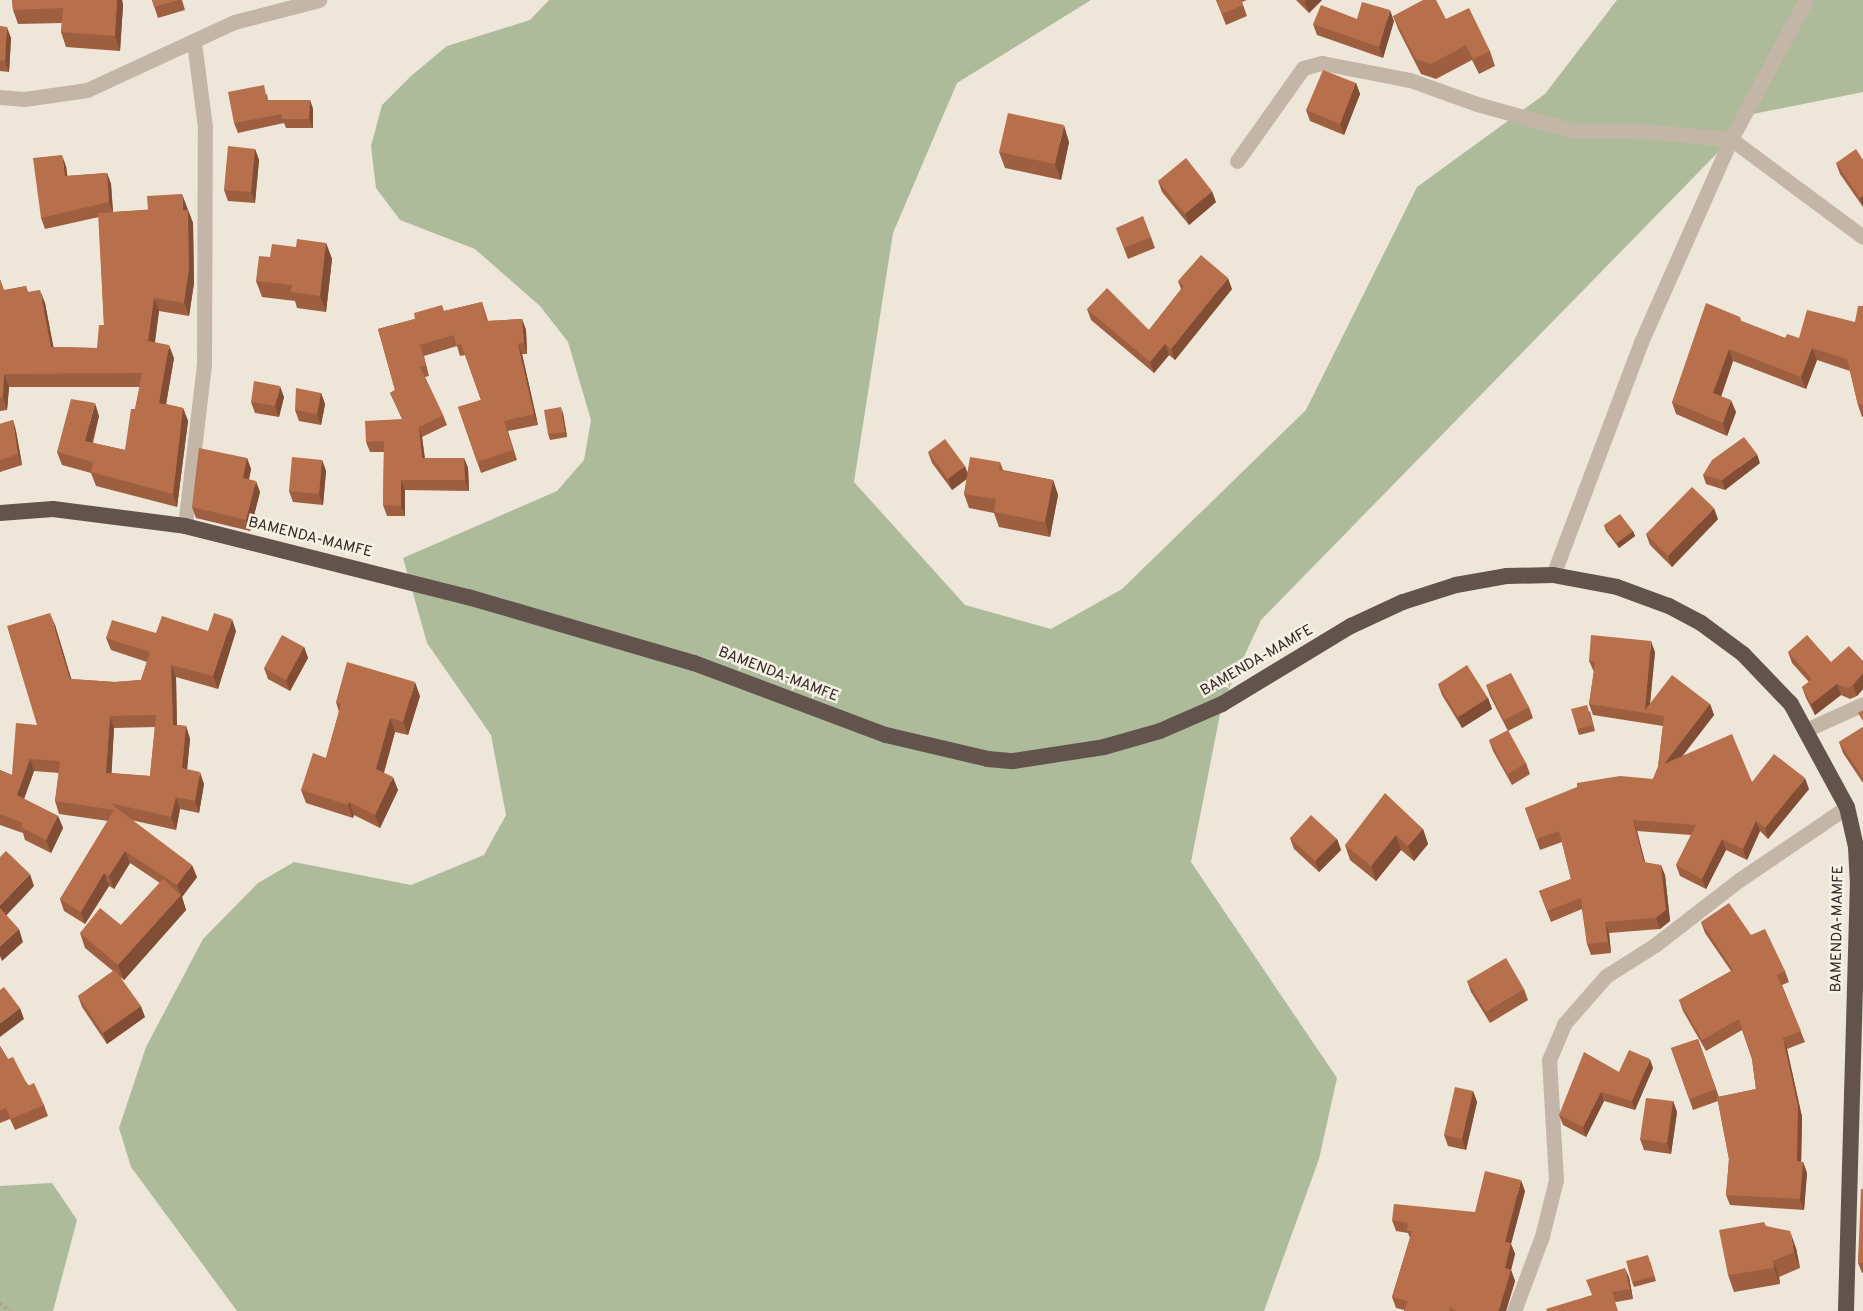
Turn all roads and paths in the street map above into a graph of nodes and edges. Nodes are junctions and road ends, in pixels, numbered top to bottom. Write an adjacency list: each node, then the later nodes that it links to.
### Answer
1 (319, 0): 3 (street)
2 (1806, 0): 5 (street)
3 (194, 42): 4 (street); 9 (street)
4 (0, 97)
5 (1731, 140): 6 (street); 7 (street); 10 (street)
6 (1237, 161)
7 (1863, 237)
8 (0, 513): 9 (highway, BAMENDA-MAMFE)
9 (185, 526): 10 (highway, BAMENDA-MAMFE)
10 (1553, 575): 12 (highway, BAMENDA-MAMFE)
11 (1863, 704): 12 (street)
12 (1808, 729): 13 (highway, BAMENDA-MAMFE)
13 (1847, 807): 14 (highway, BAMENDA-MAMFE); 17 (street)
14 (1861, 881): 18 (highway, BAMENDA-MAMFE)
15 (0, 1303): 16 (path)
16 (10, 1311)
17 (1514, 1311)
18 (1846, 1311)

